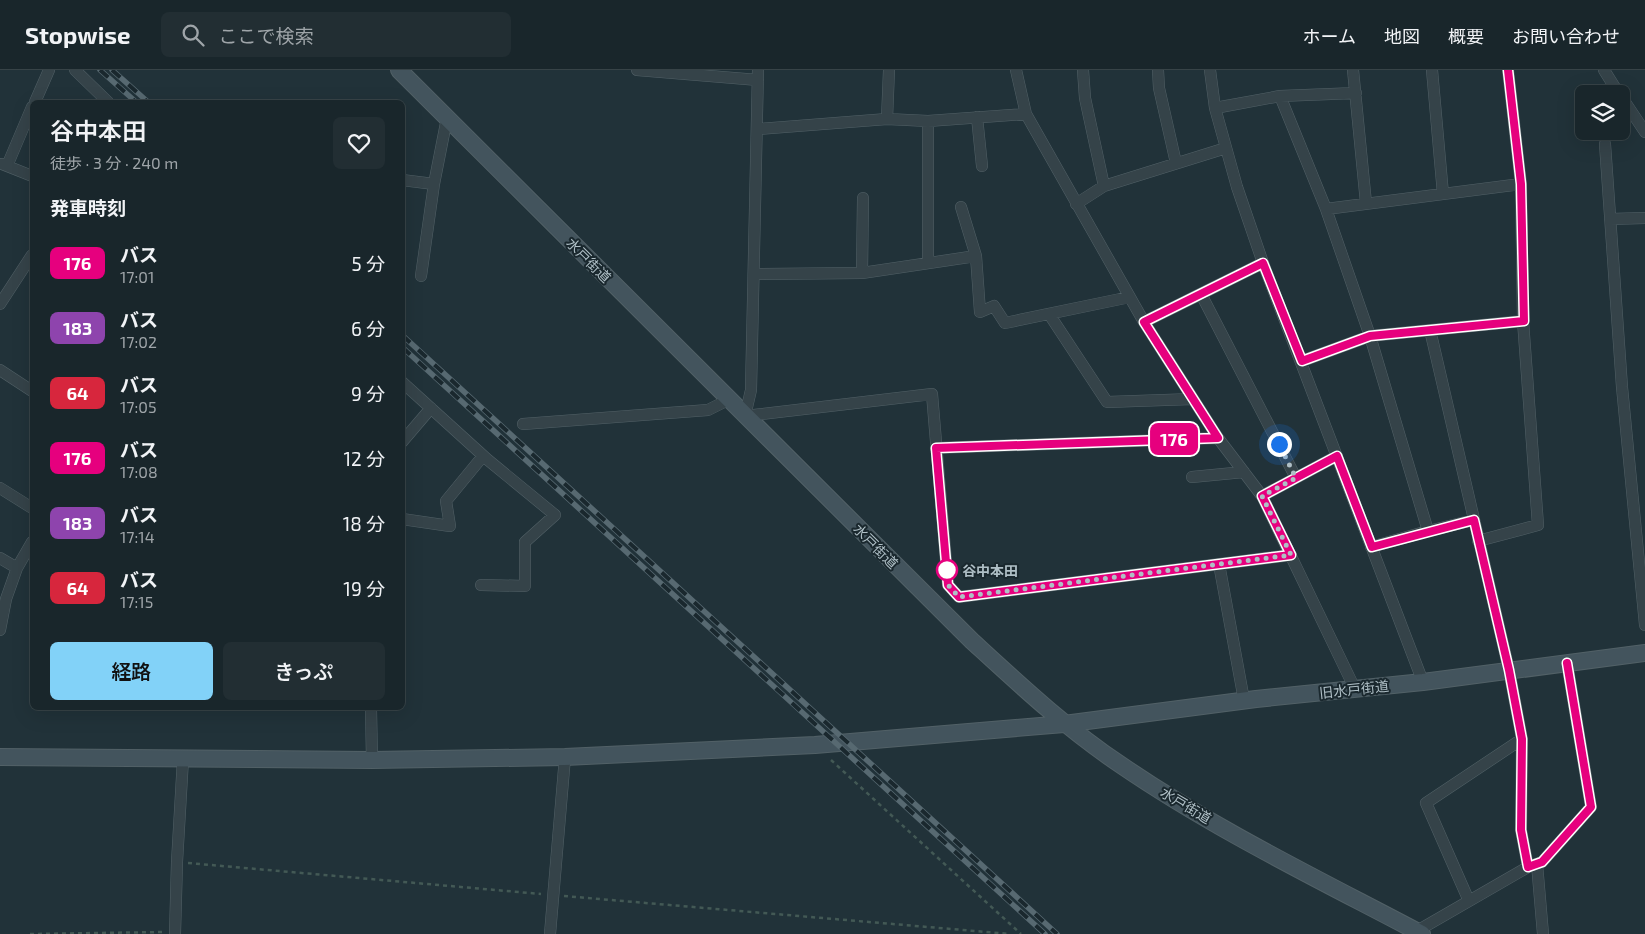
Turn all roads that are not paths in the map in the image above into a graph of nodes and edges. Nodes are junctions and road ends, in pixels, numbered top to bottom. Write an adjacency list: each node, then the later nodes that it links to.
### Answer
1 (49, 70): 18 (street)
2 (74, 70): 19 (street)
3 (399, 70): 24 (street, 水戸街道)
4 (638, 70): 14 (street)
5 (888, 70): 26 (street)
6 (1016, 70): 23 (street)
7 (1083, 70): 39 (street)
8 (1158, 70): 32 (street)
9 (1210, 70): 20 (street)
10 (1353, 70): 16 (street)
11 (1432, 70): 40 (street)
12 (1508, 70): 38 (street)
13 (1604, 70): 15 (street)
14 (758, 75): 28 (street)
15 (1614, 85)
16 (1356, 93): 17 (street); 42 (street)
17 (1280, 96): 20 (street); 45 (street)
18 (36, 100)
19 (106, 100)
20 (1215, 108): 31 (street)
21 (1630, 110): 29 (street)
22 (30, 112): 33 (street)
23 (1026, 114): 25 (street); 43 (street)
24 (447, 118): 37 (street); 68 (street, 水戸街道)
25 (977, 118): 27 (street); 34 (street)
26 (887, 119): 27 (street); 28 (street)
27 (928, 121): 50 (street)
28 (758, 129): 53 (street)
29 (1645, 132)
30 (1605, 144): 47 (street)
31 (1226, 148): 32 (street); 51 (street)
32 (1176, 163): 39 (street)
33 (3, 165): 35 (street)
34 (982, 166)
35 (30, 175)
36 (405, 180): 37 (street)
37 (434, 184): 54 (street)
38 (1521, 184): 40 (street); 59 (street)
39 (1104, 186): 43 (street)
40 (1443, 194): 42 (street)
41 (863, 198): 52 (street)
42 (1366, 203): 45 (street)
43 (1076, 204): 56 (street)
44 (961, 207): 48 (street)
45 (1326, 209): 62 (street)
46 (1645, 218): 47 (street)
47 (1610, 219): 96 (street)
48 (976, 256): 50 (street); 58 (street)
49 (30, 258): 57 (street)
50 (928, 263): 52 (street)
51 (1263, 263): 55 (street); 63 (street)
52 (862, 273): 53 (street)
53 (754, 274): 70 (street)
54 (421, 276)
55 (1201, 294): 60 (street); 79 (street)
56 (1130, 297): 58 (street); 60 (street)
57 (0, 304)
58 (1049, 314): 67 (street)
59 (1524, 321): 61 (street); 86 (street)
60 (1144, 322): 67 (street)
61 (1430, 330): 62 (street); 84 (street)
62 (1370, 336): 63 (street); 85 (street)
63 (1302, 361): 76 (street)
64 (0, 370): 66 (street)
65 (405, 385): 69 (street)
66 (30, 390)
67 (1193, 399): 73 (street)
68 (728, 400): 70 (street, 水戸街道); 71 (street)
69 (431, 408): 72 (street); 75 (street)
70 (745, 416): 74 (street); 95 (street, 水戸街道)
71 (523, 424)
72 (405, 438)
73 (1218, 438): 74 (street); 77 (street)
74 (936, 448): 94 (street)
75 (483, 456): 83 (street); 93 (street)
76 (1337, 456): 79 (street); 87 (street)
77 (1244, 472): 78 (street); 81 (street)
78 (1192, 477)
79 (1296, 478): 81 (street)
80 (0, 488): 82 (street)
81 (1262, 496): 88 (street)
82 (30, 507)
83 (405, 519)
84 (1474, 520): 85 (street); 86 (street)
85 (1428, 531): 87 (street)
86 (1478, 541): 100 (street)
87 (1372, 547): 101 (street)
88 (1291, 555): 91 (street); 102 (street)
89 (29, 557): 92 (street)
90 (0, 558): 92 (street)
91 (1219, 564): 94 (street); 103 (street)
92 (17, 568): 97 (street)
93 (481, 585)
94 (953, 590): 95 (street)
95 (939, 608): 105 (street, 水戸街道)
96 (1645, 624)
97 (0, 630)
98 (1645, 654): 99 (street, 旧水戸街道)
99 (1567, 663): 100 (street, 旧水戸街道); 111 (street)
100 (1509, 670): 101 (street, 旧水戸街道); 106 (street)
101 (1423, 682): 102 (street, 旧水戸街道)
102 (1355, 689): 103 (street, 旧水戸街道)
103 (1244, 700): 105 (street, 旧水戸街道)
104 (371, 710): 110 (street)
105 (1064, 724): 108 (street, 旧水戸街道); 114 (street, 水戸街道)
106 (1522, 739): 111 (street); 112 (street)
107 (0, 757): 109 (street, 旧水戸街道)
108 (565, 757): 110 (street, 旧水戸街道); 115 (street)
109 (183, 759): 110 (street, 旧水戸街道); 113 (street)
110 (372, 760)
111 (1532, 866): 112 (street); 116 (street)
112 (1469, 901): 114 (street)
113 (175, 933)
114 (1419, 933)
115 (550, 934)
116 (1543, 934)

